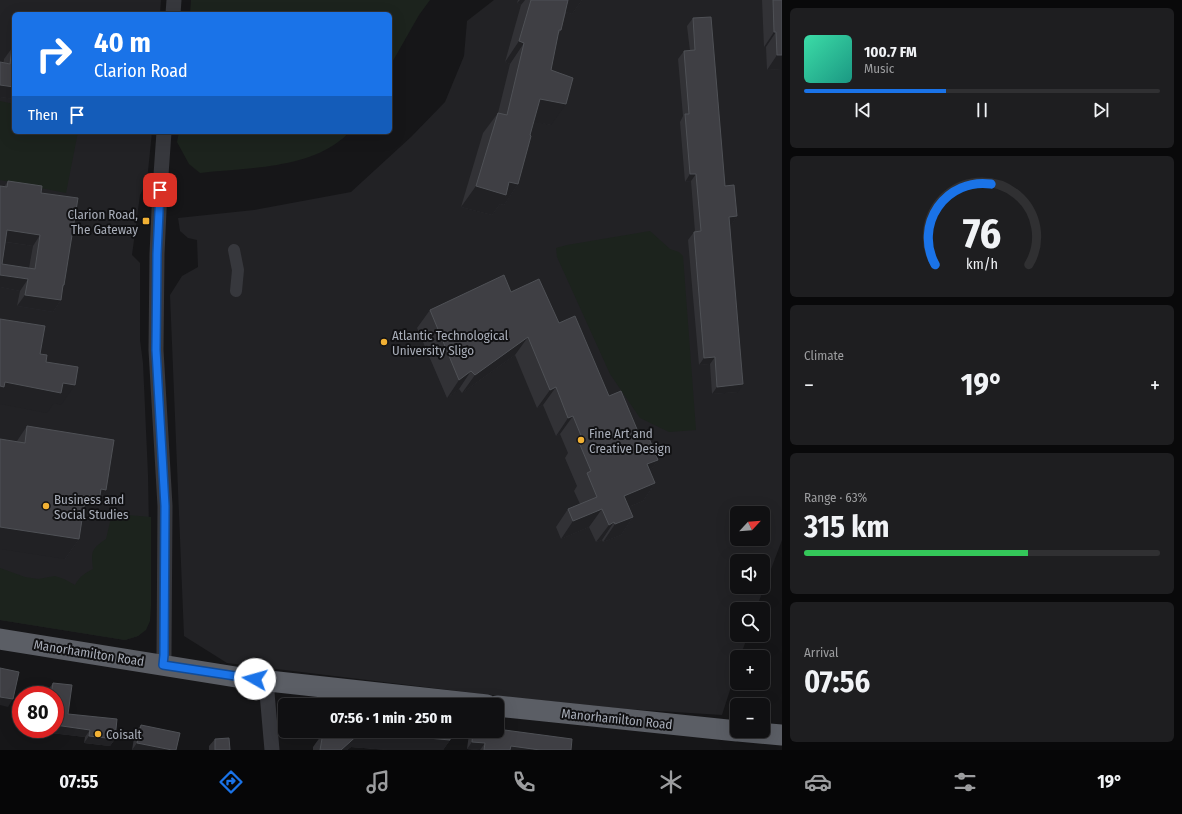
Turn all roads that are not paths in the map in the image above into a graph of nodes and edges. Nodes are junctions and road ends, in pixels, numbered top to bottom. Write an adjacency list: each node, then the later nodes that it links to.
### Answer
1 (174, 0): 2 (street)
2 (173, 12)
3 (164, 134): 7 (street)
4 (234, 250): 5 (street)
5 (236, 290)
6 (0, 639): 7 (highway, Manorhamilton Road)
7 (163, 665): 8 (highway, Manorhamilton Road)
8 (269, 680): 9 (highway, Manorhamilton Road); 14 (street)
9 (426, 698)
10 (504, 707): 11 (highway, Manorhamilton Road)
11 (730, 730)
12 (770, 734): 13 (highway, Manorhamilton Road)
13 (782, 735)
14 (272, 750)

